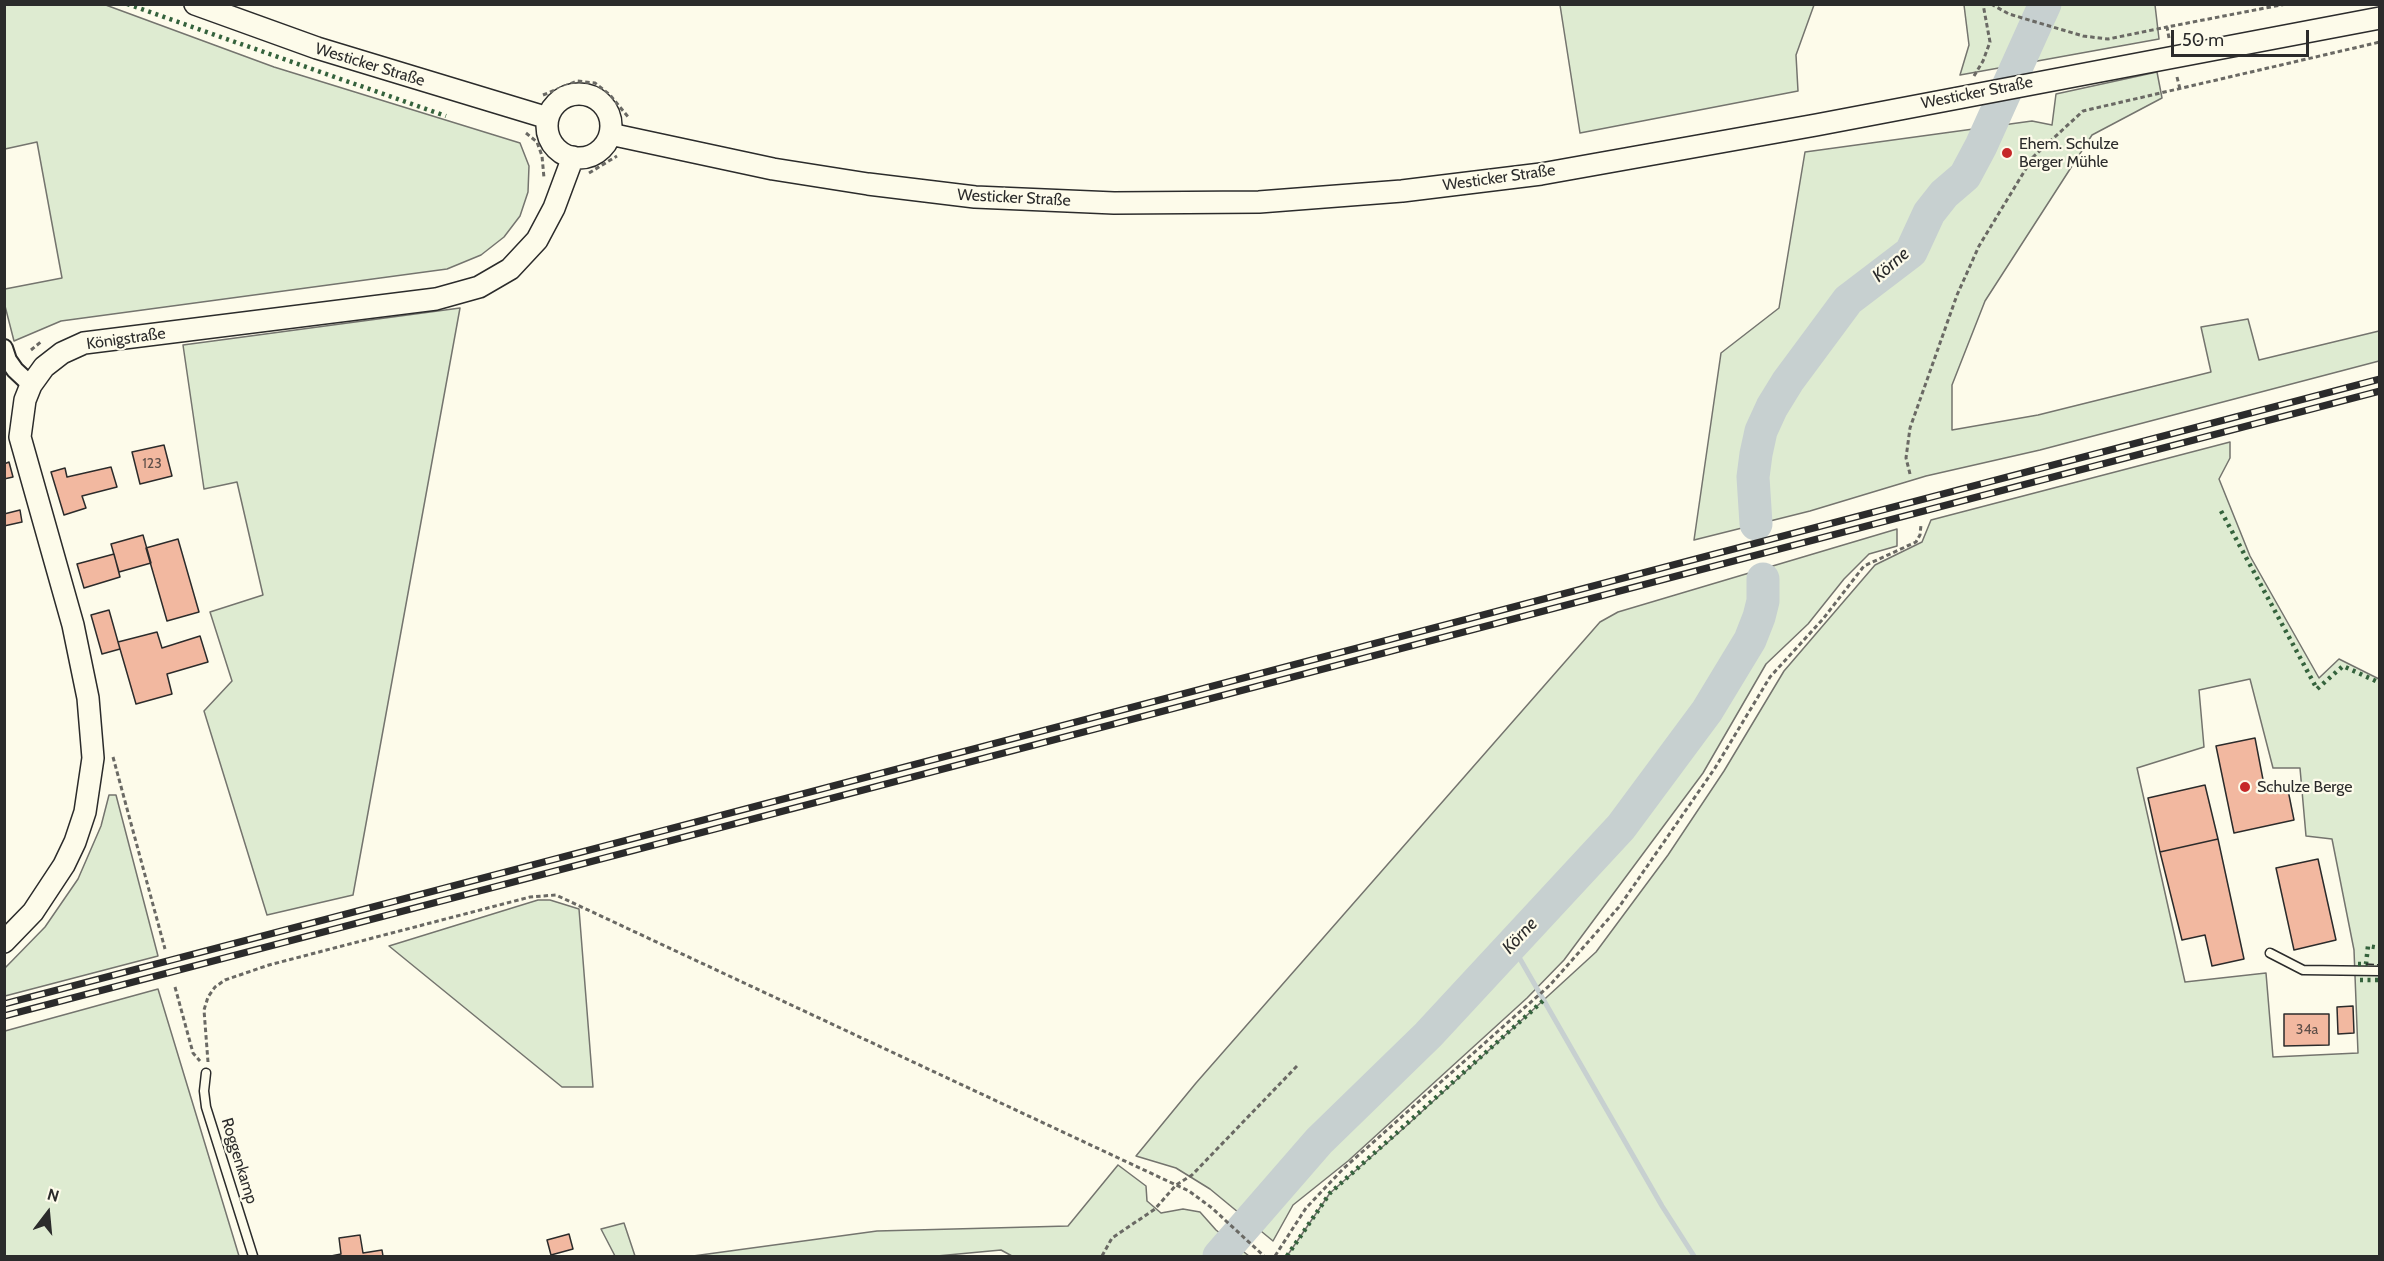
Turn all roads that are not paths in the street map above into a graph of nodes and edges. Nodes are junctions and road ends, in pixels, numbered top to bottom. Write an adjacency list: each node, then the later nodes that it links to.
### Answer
1 (195, 4): 3 (street, Westicker Straße)
2 (2379, 18): 4 (street, Westicker Straße)
3 (548, 118): 4 (street); 5 (street)
4 (610, 134): 5 (street)
5 (573, 157): 7 (street, Königstraße)
6 (4, 348): 7 (street)
7 (31, 385): 8 (street, Königstraße)
8 (4, 942)
9 (2271, 954): 10 (lane)
10 (2379, 971)
11 (206, 1073): 12 (lane, Roggenkamp)
12 (253, 1257)

